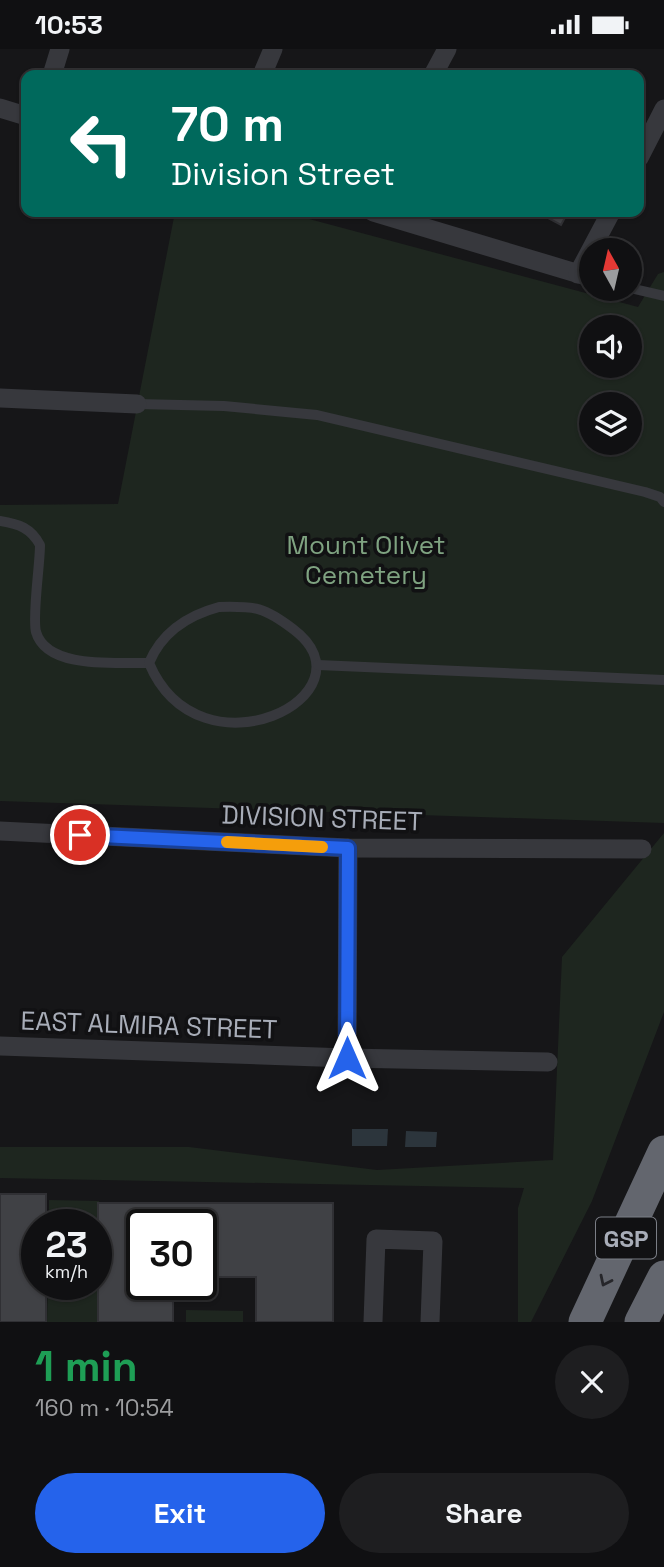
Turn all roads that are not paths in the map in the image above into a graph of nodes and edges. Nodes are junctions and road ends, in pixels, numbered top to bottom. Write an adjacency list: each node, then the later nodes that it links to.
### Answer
1 (60, 49): 4 (street)
2 (273, 49): 5 (street)
3 (447, 49): 6 (street)
4 (54, 70)
5 (264, 70)
6 (436, 70)
7 (0, 108): 9 (street)
8 (664, 109): 10 (street)
9 (21, 114)
10 (644, 148)
11 (390, 217): 14 (street)
12 (609, 217): 13 (street)
13 (600, 238)
14 (579, 274)
15 (642, 291): 16 (lane)
16 (664, 296)
17 (0, 398): 18 (street)
18 (137, 404): 19 (lane)
19 (664, 502)
20 (0, 521): 21 (lane)
21 (149, 663): 22 (lane); 22 (lane)
22 (318, 665): 23 (lane)
23 (664, 680)
24 (0, 831): 25 (street, DIVISION STREET)
25 (348, 848): 26 (street, DIVISION STREET); 28 (street)
26 (642, 849)
27 (0, 1046): 28 (street, EAST ALMIRA STREET)
28 (347, 1058): 29 (street, EAST ALMIRA STREET)
29 (548, 1062)
30 (664, 1152): 34 (highway, GSP, one-way to 34)
31 (664, 1277): 35 (highway, GSP)
32 (373, 1322): 33 (street)
33 (430, 1322)
34 (585, 1322)
35 (641, 1322)

